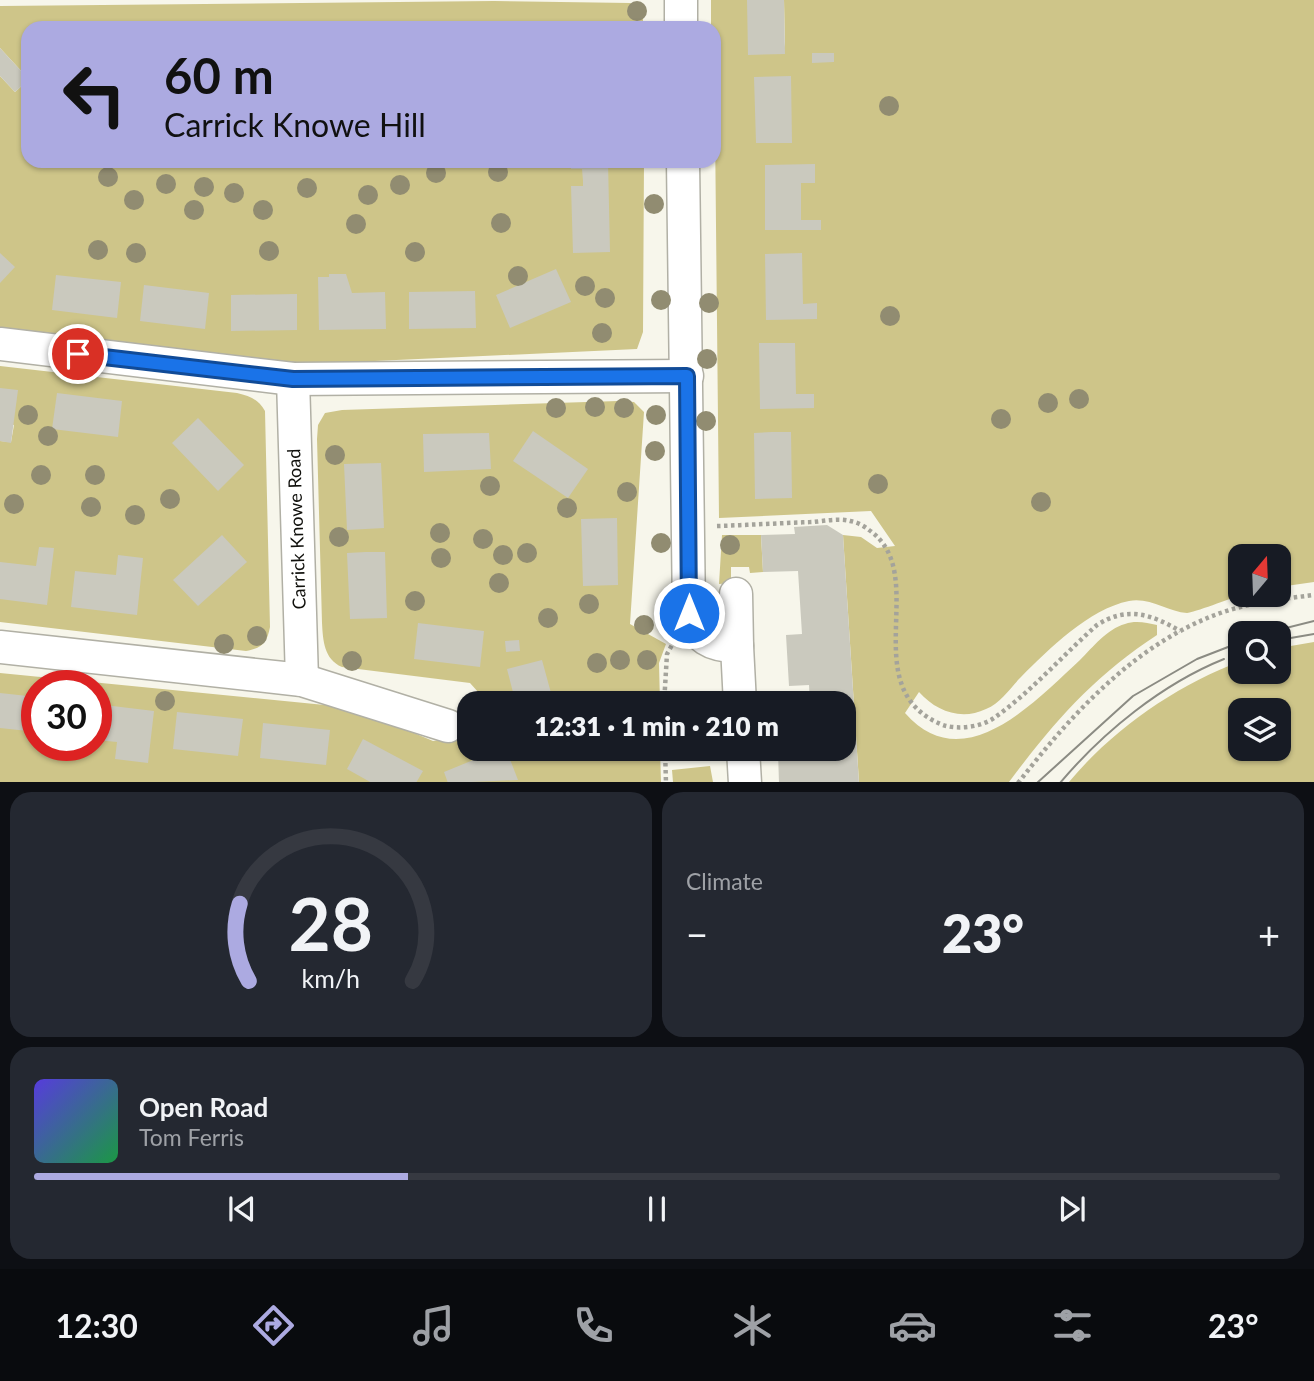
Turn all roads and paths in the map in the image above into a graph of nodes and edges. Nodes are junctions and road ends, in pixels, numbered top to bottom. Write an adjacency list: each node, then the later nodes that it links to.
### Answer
1 (681, 0): 2 (street)
2 (681, 21)
3 (683, 168): 5 (street)
4 (0, 344): 6 (street)
5 (687, 376): 6 (street); 7 (street)
6 (293, 379): 14 (street, Carrick Knowe Road)
7 (688, 528): 10 (street); 11 (path)
8 (736, 594): 12 (street)
9 (1314, 595): 11 (path)
10 (689, 613): 12 (street); 15 (path)
11 (1180, 631): 22 (path)
12 (737, 646): 16 (street)
13 (0, 647): 14 (street)
14 (302, 680): 17 (street)
15 (665, 691)
16 (739, 691)
17 (448, 726)
18 (665, 761): 20 (path)
19 (744, 761): 21 (street)
20 (666, 782)
21 (745, 782)
22 (1018, 782)

